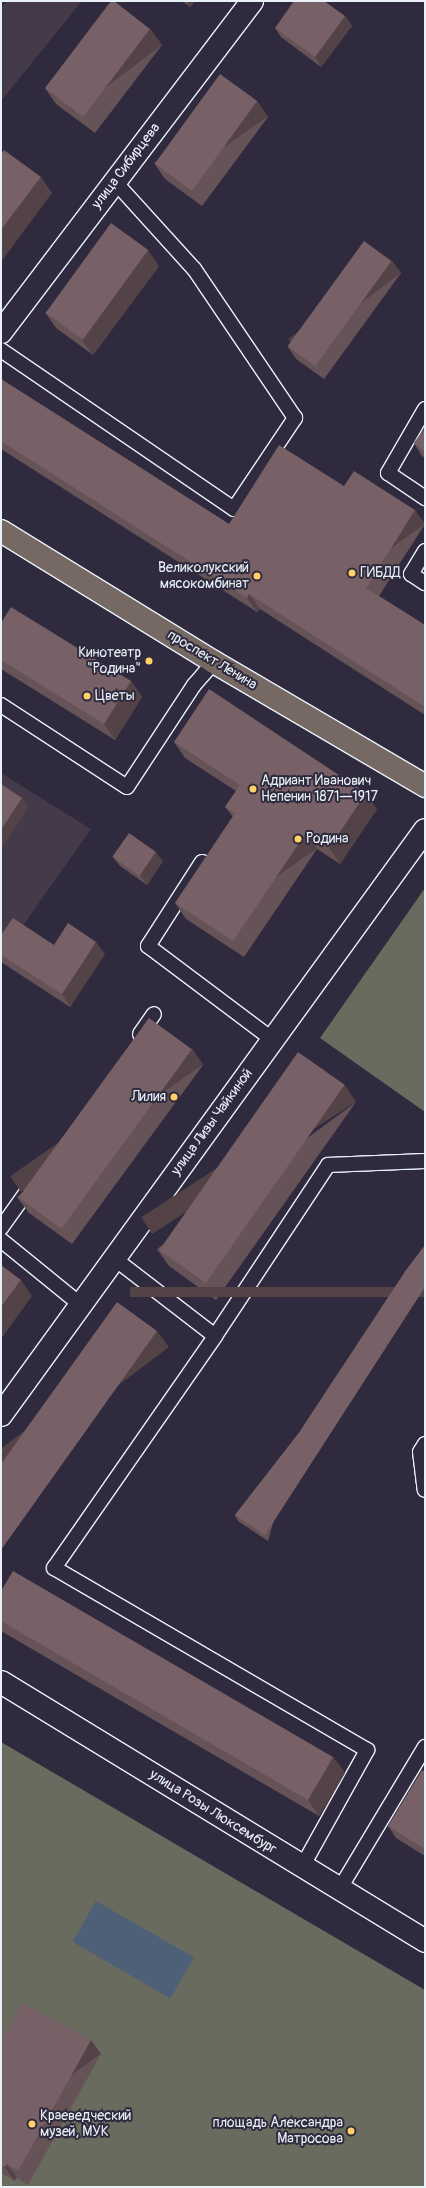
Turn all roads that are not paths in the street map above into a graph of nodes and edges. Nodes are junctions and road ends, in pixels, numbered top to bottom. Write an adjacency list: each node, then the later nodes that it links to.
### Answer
1 (252, 1): 2 (street, улица Сибирцева)
2 (115, 182): 3 (street, улица Сибирцева); 4 (lane)
3 (1, 332)
4 (1, 350)
5 (425, 409): 6 (lane)
6 (425, 498)
7 (1, 531): 10 (main road, проспект Ленина)
8 (425, 552): 9 (lane)
9 (425, 583)
10 (214, 662): 11 (lane); 12 (main road, проспект Ленина)
11 (1, 705)
12 (425, 786)
13 (425, 830): 16 (street, улица Лизы Чайкиной)
14 (202, 862): 16 (lane)
15 (154, 1014): 17 (lane)
16 (272, 1039): 22 (street, улица Лизы Чайкиной)
17 (131, 1047)
18 (425, 1161): 24 (lane)
19 (38, 1176): 20 (lane)
20 (1, 1228)
21 (1, 1240): 23 (lane)
22 (115, 1258): 23 (street, улица Лизы Чайкиной); 24 (lane)
23 (81, 1305): 25 (street, улица Лизы Чайкиной)
24 (215, 1336): 30 (lane)
25 (1, 1415)
26 (425, 1444): 27 (lane)
27 (425, 1490)
28 (1, 1682): 30 (street, улица Розы Люксембург)
29 (425, 1747): 31 (lane)
30 (302, 1867): 31 (street, улица Розы Люксембург)
31 (339, 1890): 32 (street, улица Розы Люксембург)
32 (425, 1941)

